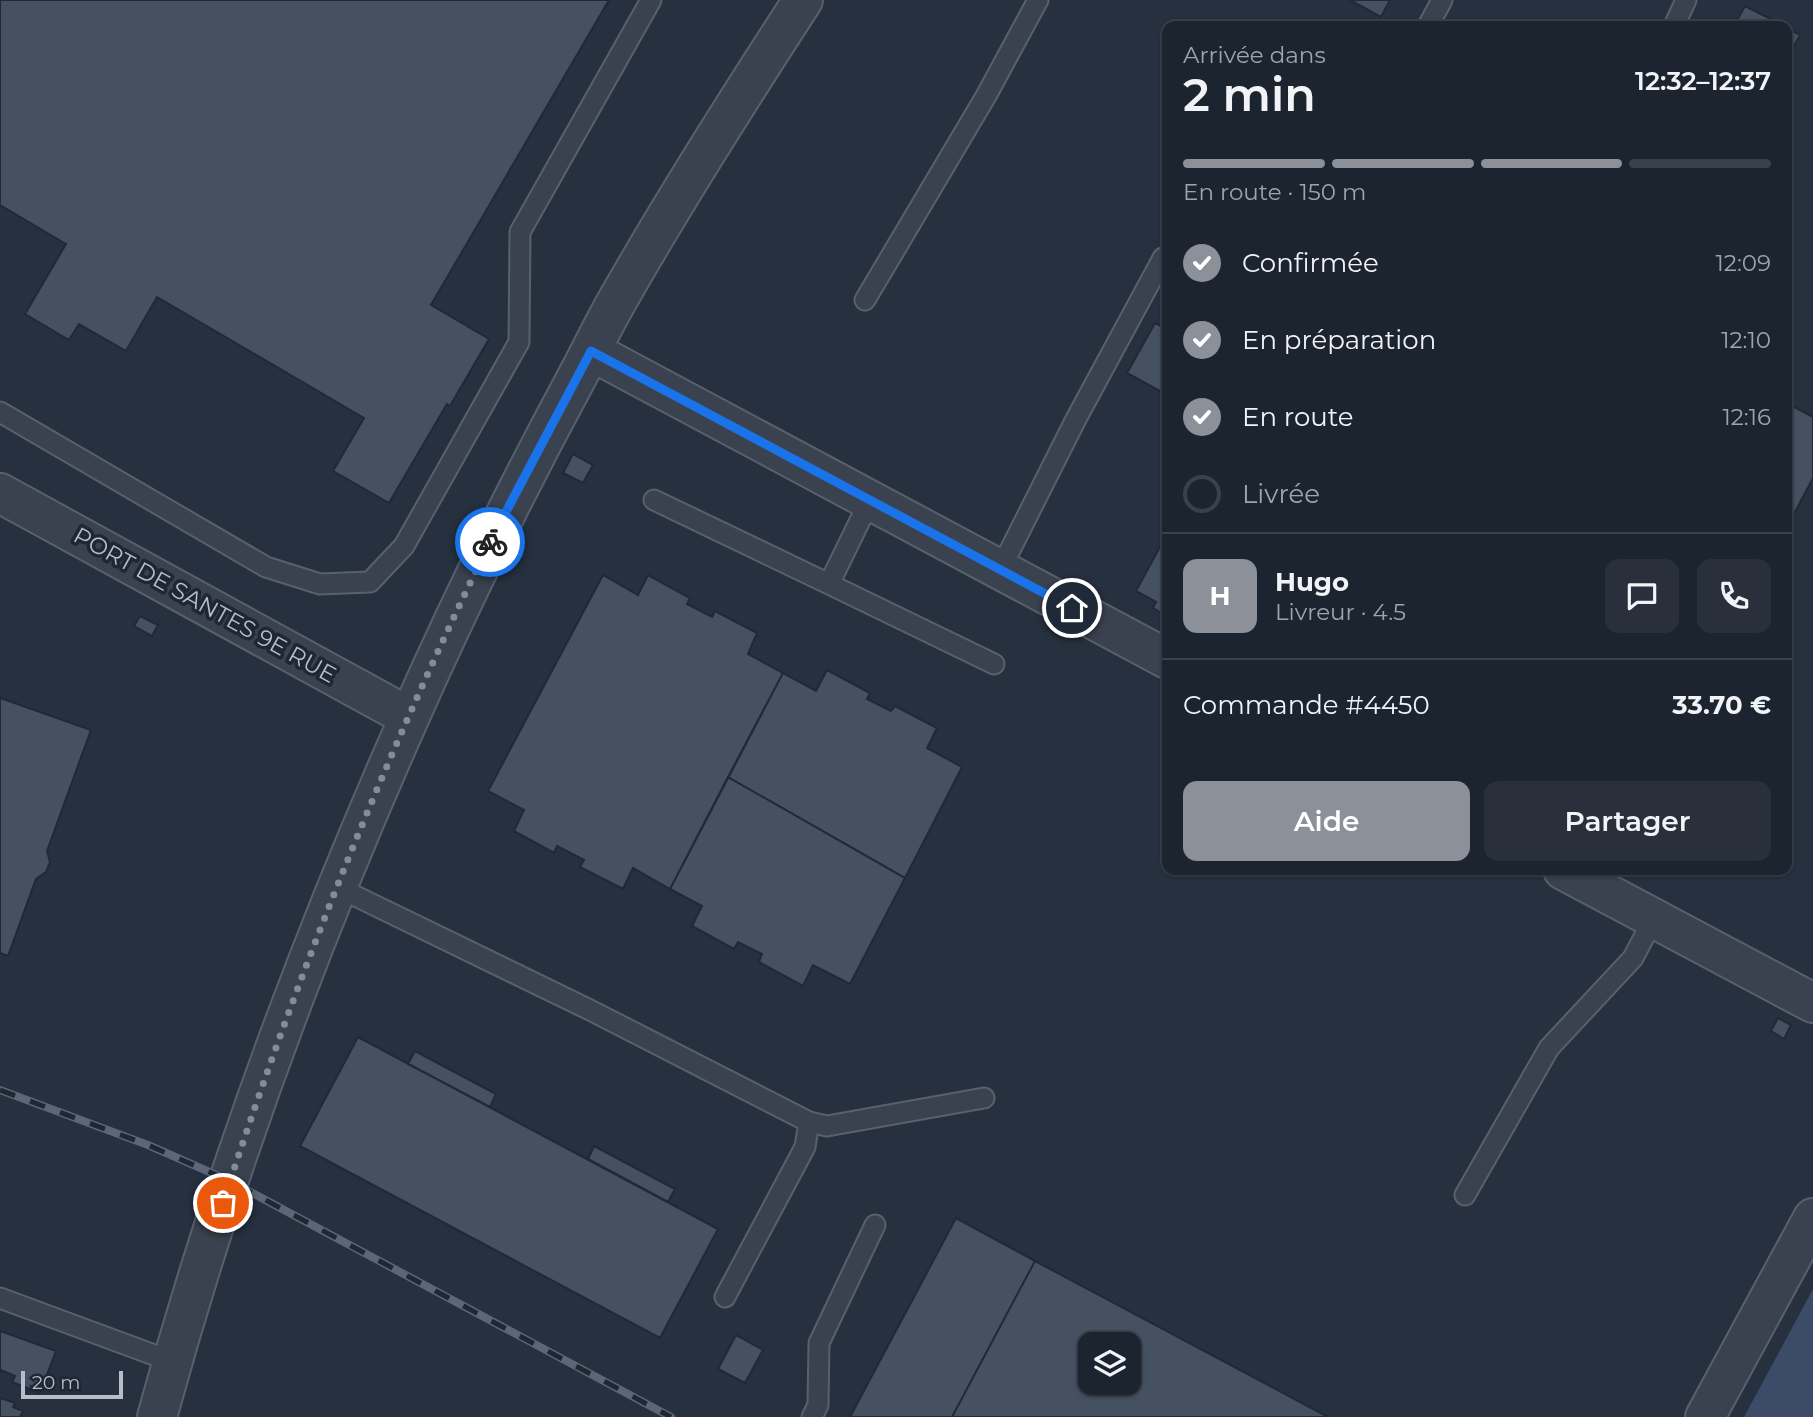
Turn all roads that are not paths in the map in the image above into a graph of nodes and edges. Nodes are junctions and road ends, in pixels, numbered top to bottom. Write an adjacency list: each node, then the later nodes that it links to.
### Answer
1 (651, 0): 11 (lane)
2 (803, 0): 10 (street)
3 (1038, 0): 9 (lane)
4 (1441, 0): 6 (lane)
5 (1686, 0): 7 (lane)
6 (1430, 21)
7 (1676, 21)
8 (1162, 260): 15 (lane)
9 (864, 300)
10 (591, 351): 14 (street); 19 (street)
11 (0, 412)
12 (0, 493): 19 (street, PORT DE SANTES 9E RUE)
13 (654, 500): 16 (lane)
14 (870, 500): 15 (street); 16 (lane)
15 (1000, 570): 17 (street)
16 (829, 584): 18 (lane)
17 (1162, 656)
18 (994, 664)
19 (410, 717): 21 (street)
20 (1572, 875): 22 (street)
21 (337, 887): 25 (lane); 31 (street)
22 (1654, 918): 23 (street); 26 (lane)
23 (1813, 1003)
24 (984, 1098): 25 (lane)
25 (808, 1122): 29 (lane)
26 (1465, 1195)
27 (1813, 1218): 34 (street)
28 (875, 1225): 33 (lane)
29 (725, 1297)
30 (0, 1298): 31 (lane)
31 (173, 1362): 32 (street)
32 (157, 1417)
33 (812, 1417)
34 (1705, 1417)

